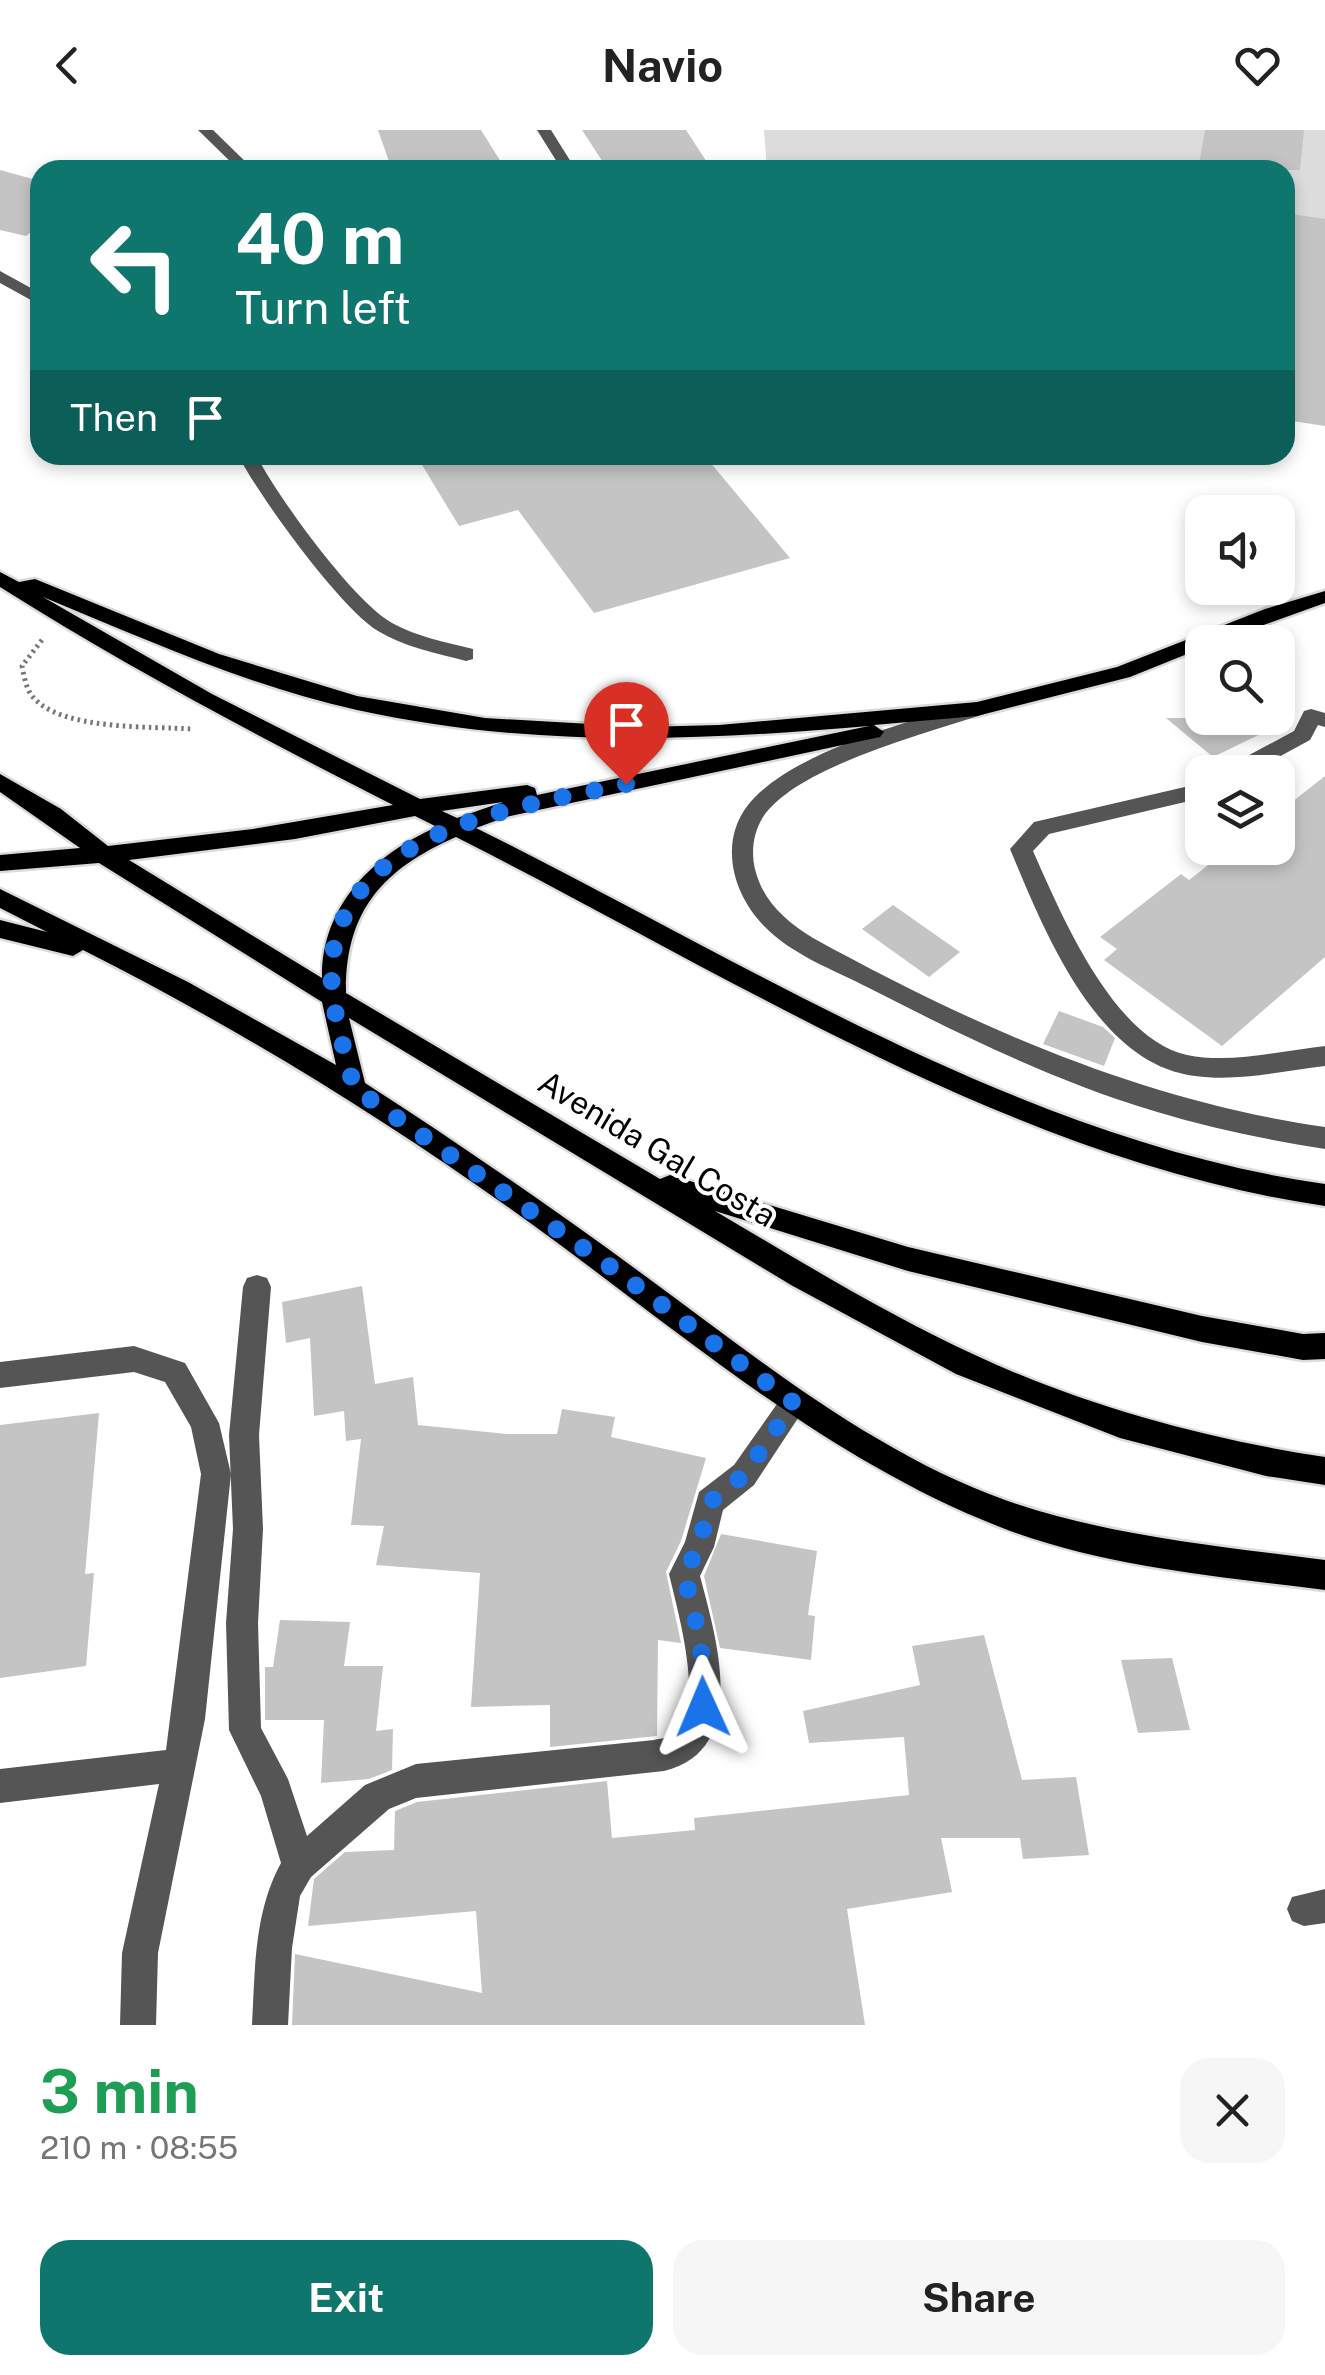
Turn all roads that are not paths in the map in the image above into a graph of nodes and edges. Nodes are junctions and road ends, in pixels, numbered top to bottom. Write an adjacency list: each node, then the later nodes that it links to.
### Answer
1 (206, 130): 3 (street)
2 (544, 130): 4 (street)
3 (238, 160)
4 (563, 160)
5 (0, 276): 6 (street)
6 (30, 294)
7 (253, 465): 12 (street)
8 (0, 575): 13 (main road); 19 (main road)
9 (1325, 578): 11 (main road)
10 (1325, 597): 11 (main road)
11 (1272, 613): 13 (main road)
12 (466, 654)
13 (977, 709): 17 (main road); 29 (street)
14 (1325, 720): 15 (street)
15 (1267, 755)
16 (0, 782): 21 (main road, Avenida Gal Costa)
17 (587, 793): 19 (main road); 20 (main road)
18 (1185, 794): 27 (street)
19 (414, 808): 20 (main road); 21 (main road)
20 (456, 826): 26 (main road); 31 (main road)
21 (104, 855): 22 (main road); 26 (main road, Avenida Gal Costa)
22 (0, 864)
23 (0, 898): 25 (main road)
24 (0, 930): 25 (main road)
25 (128, 963): 28 (main road)
26 (333, 996): 28 (main road); 30 (main road, Avenida Gal Costa)
27 (1325, 1056)
28 (354, 1088): 35 (main road)
29 (1325, 1138)
30 (632, 1174): 33 (main road); 36 (main road, Avenida Gal Costa)
31 (1325, 1195)
32 (257, 1286): 40 (street)
33 (1325, 1346)
34 (0, 1374): 38 (street)
35 (794, 1403): 37 (main road); 40 (street)
36 (1325, 1471)
37 (1325, 1575)
38 (180, 1765): 39 (street); 41 (street)
39 (0, 1786)
40 (299, 1865): 42 (street)
41 (138, 2025)
42 (270, 2025)

